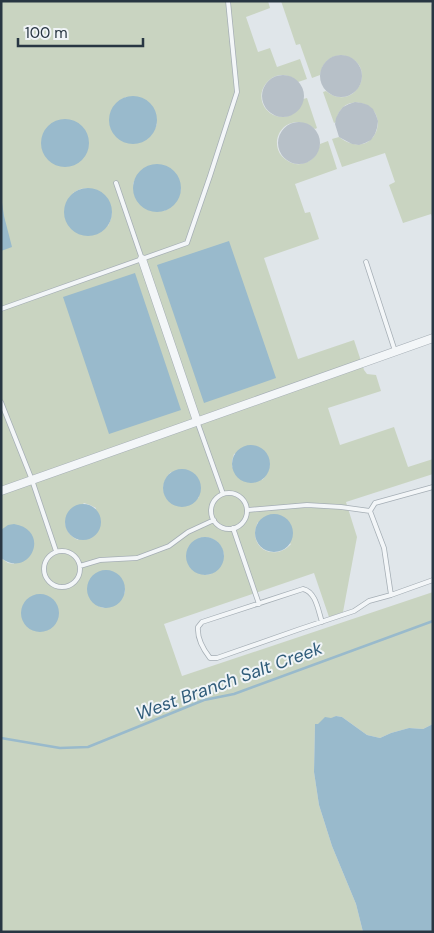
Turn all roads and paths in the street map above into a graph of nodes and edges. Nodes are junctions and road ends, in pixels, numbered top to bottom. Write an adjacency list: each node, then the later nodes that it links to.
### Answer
1 (228, 1): 3 (lane)
2 (116, 182): 3 (lane)
3 (142, 259): 5 (lane); 9 (street)
4 (366, 262): 7 (lane)
5 (1, 309)
6 (433, 338): 7 (street)
7 (395, 351): 9 (street)
8 (1, 402): 10 (lane)
9 (197, 421): 10 (street); 13 (lane)
10 (32, 480): 12 (street); 18 (lane)
11 (433, 487): 15 (lane)
12 (1, 491)
13 (223, 494): 14 (lane); 16 (lane)
14 (248, 510): 15 (lane); 17 (lane)
15 (370, 511): 21 (lane)
16 (214, 520): 17 (lane); 19 (lane)
17 (233, 528): 22 (lane)
18 (56, 551): 19 (lane); 19 (lane)
19 (80, 566)
20 (433, 580): 21 (lane)
21 (391, 595): 23 (lane)
22 (259, 604): 23 (lane); 23 (lane)
23 (322, 622)

